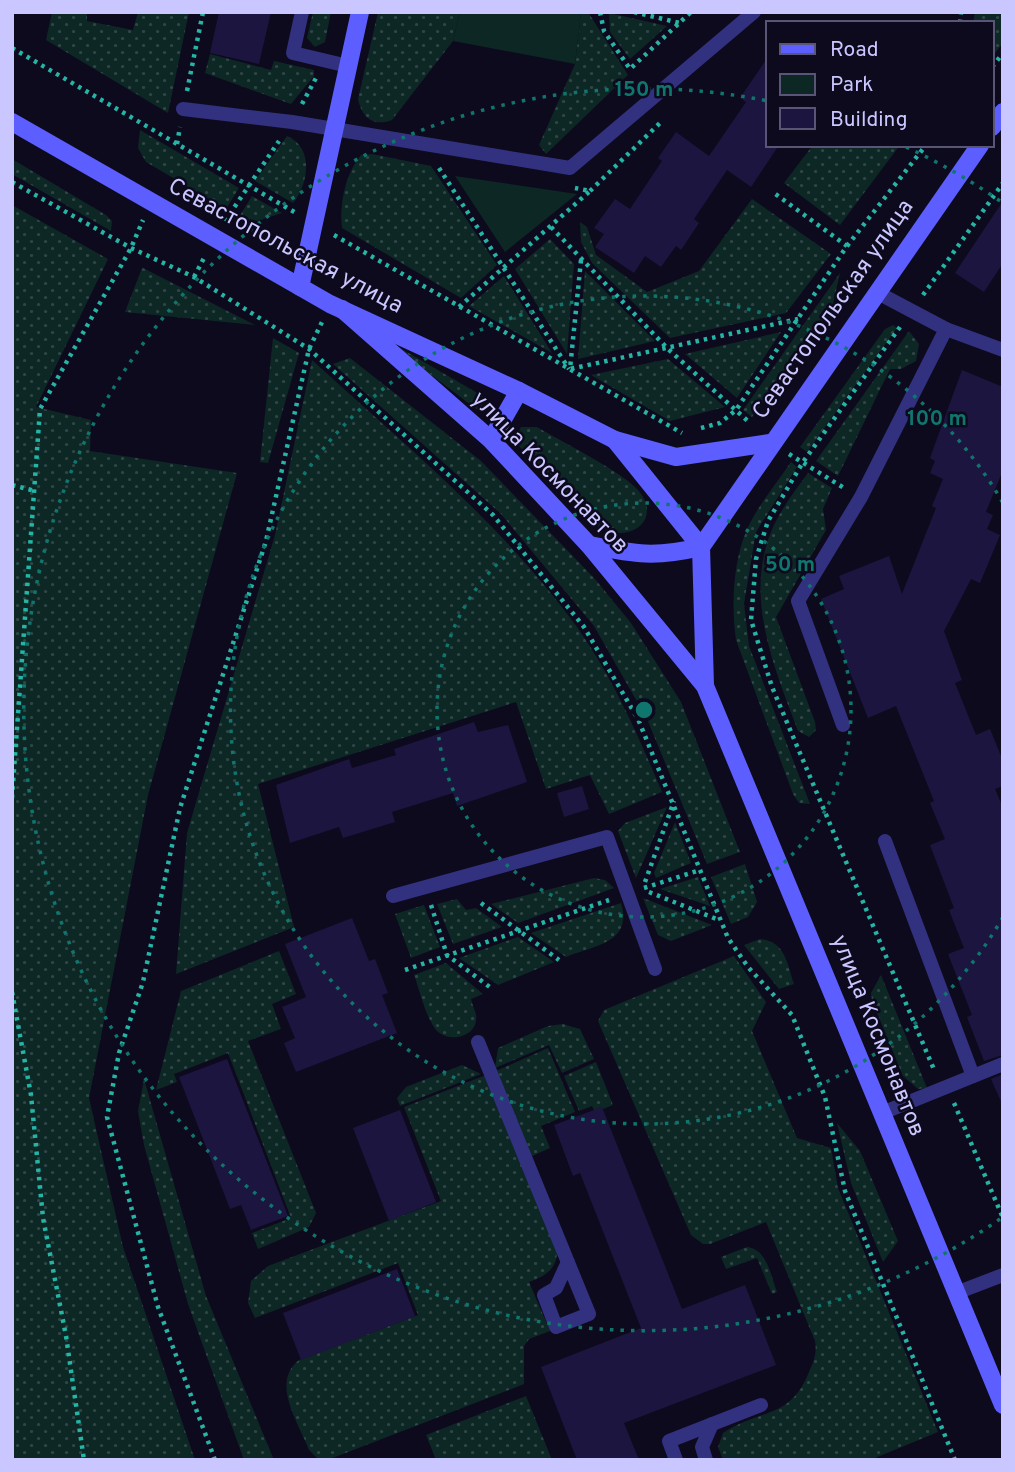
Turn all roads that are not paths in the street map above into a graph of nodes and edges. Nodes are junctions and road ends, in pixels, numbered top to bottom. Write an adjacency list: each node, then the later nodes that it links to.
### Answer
1 (302, 12): 4 (lane)
2 (360, 12): 4 (main road)
3 (754, 12): 7 (lane)
4 (348, 66): 7 (main road)
5 (183, 109): 7 (lane)
6 (12, 122): 9 (main road, Севастопольская улица)
7 (334, 129): 9 (main road)
8 (979, 147): 10 (main road, Севастопольская улица)
9 (299, 287): 11 (main road, Севастопольская улица)
10 (878, 293): 12 (lane); 17 (main road, Севастопольская улица)
11 (336, 307): 14 (main road, Севастопольская улица); 15 (main road, улица Космонавтов)
12 (946, 330): 13 (lane); 21 (lane)
13 (1003, 350)
14 (519, 391): 15 (main road); 16 (main road, Севастопольская улица)
15 (491, 440): 18 (main road, улица Космонавтов)
16 (615, 440): 17 (main road, Севастопольская улица); 19 (main road, Севастопольская улица)
17 (771, 443): 19 (main road)
18 (589, 545): 19 (main road); 20 (main road, улица Космонавтов)
19 (701, 547): 20 (main road, улица Космонавтов)
20 (705, 686): 28 (main road, улица Космонавтов)
21 (843, 725)
22 (884, 841): 27 (lane)
23 (393, 897): 24 (lane)
24 (655, 969)
25 (478, 1042): 29 (lane)
26 (1003, 1064): 27 (lane)
27 (973, 1076): 28 (lane)
28 (882, 1113): 31 (main road, улица Космонавтов)
29 (568, 1262)
30 (1003, 1275): 31 (lane)
31 (956, 1293): 33 (main road, улица Космонавтов)
32 (761, 1405): 34 (lane)
33 (1003, 1405)
34 (712, 1424): 35 (lane); 36 (lane)
35 (676, 1460)
36 (706, 1460)

